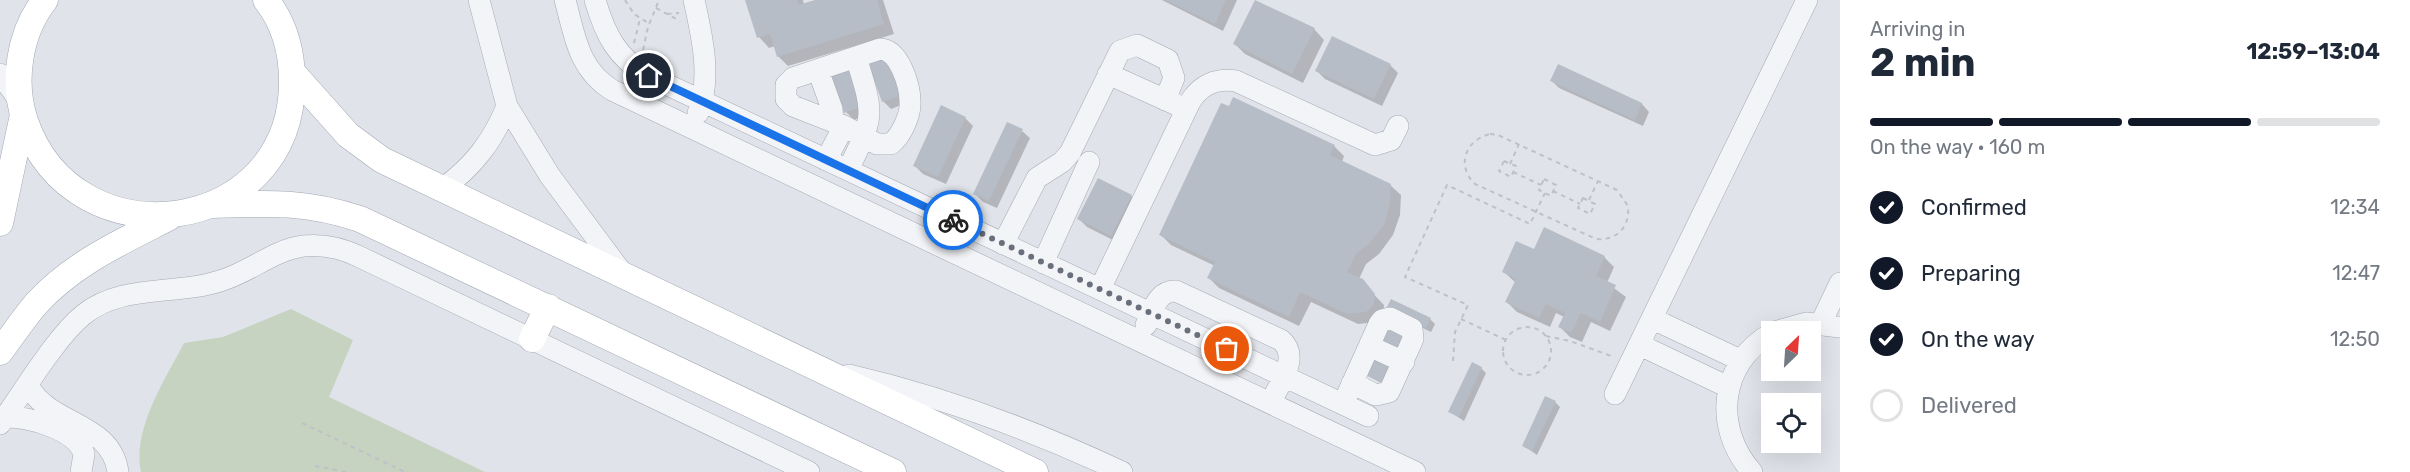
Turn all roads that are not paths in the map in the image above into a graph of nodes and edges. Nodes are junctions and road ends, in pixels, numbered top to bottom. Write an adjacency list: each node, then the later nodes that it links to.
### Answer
1 (45, 0): 18 (main road)
2 (266, 0): 9 (main road)
3 (288, 0): 9 (main road)
4 (479, 0): 17 (street)
5 (565, 0): 22 (street)
6 (595, 0): 16 (street)
7 (694, 0): 16 (street)
8 (1807, 0): 38 (street)
9 (285, 36): 12 (main road)
10 (856, 57): 11 (street); 23 (street); 23 (street)
11 (818, 70): 20 (street); 20 (street)
12 (292, 72): 27 (main road); 28 (main road)
13 (0, 74): 18 (street)
14 (1108, 74): 15 (street); 15 (street); 31 (street)
15 (1165, 100): 19 (street)
16 (703, 102): 22 (street); 24 (street)
17 (507, 106): 27 (street); 33 (street)
18 (21, 107): 29 (main road); 30 (main road)
19 (1186, 109): 21 (street); 35 (street)
20 (838, 123): 23 (street); 24 (street)
21 (1398, 126)
22 (692, 128): 42 (street)
23 (864, 136): 26 (street)
24 (826, 160): 26 (street)
25 (1089, 162): 32 (street)
26 (848, 170): 31 (street)
27 (442, 189): 33 (main road)
28 (213, 205): 29 (main road); 36 (main road)
29 (173, 216): 45 (main road)
30 (0, 223)
31 (1003, 244): 32 (street)
32 (1043, 262): 35 (street)
33 (624, 276): 49 (main road)
34 (1840, 283): 39 (street)
35 (1100, 289): 37 (street)
36 (548, 307): 40 (main road); 64 (main road)
37 (1152, 314): 42 (street); 51 (street); 51 (street)
38 (1653, 319): 44 (street); 46 (street)
39 (1831, 325)
40 (532, 339): 53 (street); 63 (street)
41 (1761, 340): 47 (street)
42 (1139, 341): 56 (street)
43 (1369, 346): 48 (street); 48 (street); 52 (street)
44 (1715, 348): 47 (street); 50 (street)
45 (0, 352)
46 (1636, 354): 50 (street); 55 (street)
47 (1740, 360): 54 (street)
48 (1404, 362): 52 (street)
49 (815, 368): 65 (main road); 66 (street)
50 (1702, 375): 54 (street)
51 (1283, 376): 56 (street); 57 (street)
52 (1352, 383): 57 (street)
53 (28, 385): 59 (street); 60 (street)
54 (1728, 387): 68 (street)
55 (1616, 394)
56 (1270, 403): 67 (street)
57 (1343, 404): 58 (street)
58 (1368, 416)
59 (3, 420): 61 (street)
60 (108, 444): 61 (street); 62 (street)
61 (82, 463)
62 (118, 472)
63 (809, 472)
64 (893, 472)
65 (1035, 472)
66 (1122, 472)
67 (1415, 472)
68 (1752, 472)

